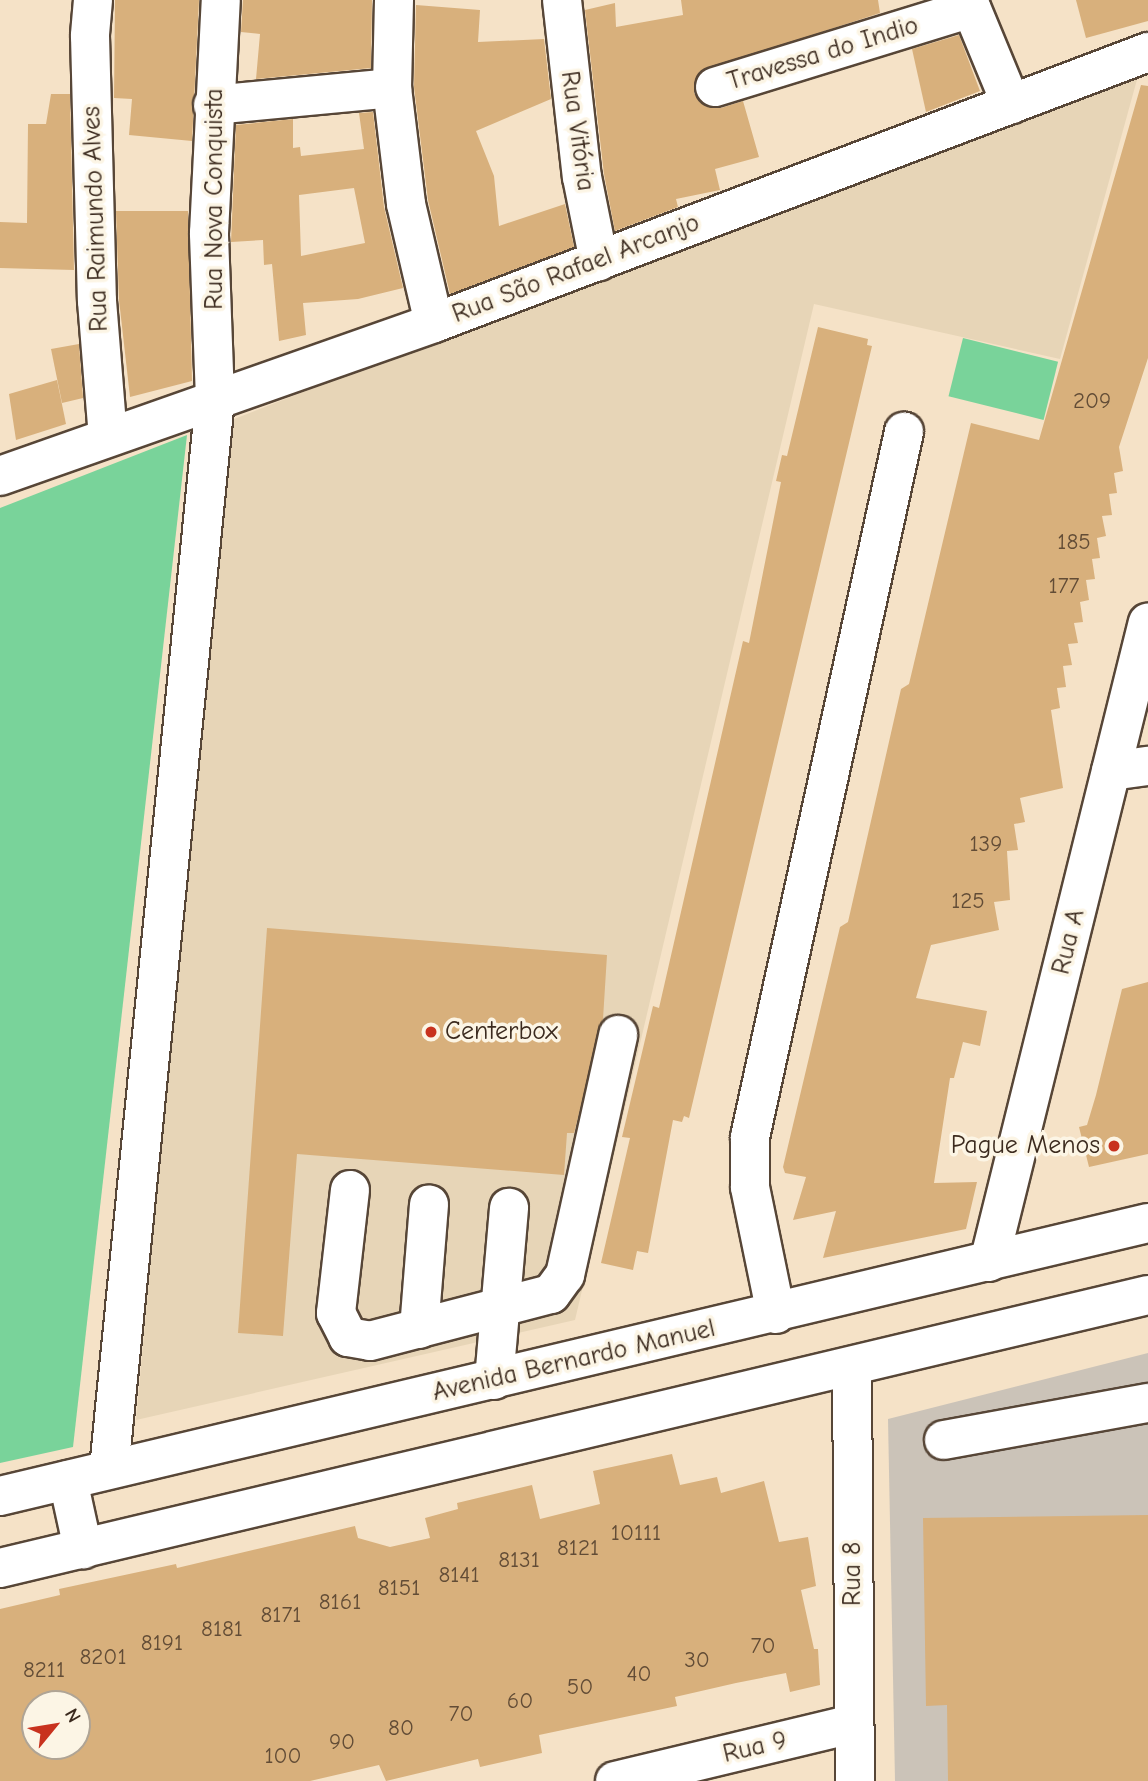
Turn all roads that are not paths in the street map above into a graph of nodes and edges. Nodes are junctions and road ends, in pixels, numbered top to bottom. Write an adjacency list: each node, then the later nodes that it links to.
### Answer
1 (93, 0): 15 (street, Rua Raimundo Alves)
2 (221, 0): 10 (street, Rua Nova Conquista)
3 (394, 0): 8 (street)
4 (562, 0): 11 (street, Rua Vitória)
5 (970, 4): 7 (street, Travessa do Indio); 9 (street)
6 (1148, 52): 9 (street, Rua São Rafael Arcanjo)
7 (715, 87)
8 (392, 88): 10 (street); 12 (street)
9 (1011, 104): 11 (street, Rua São Rafael Arcanjo)
10 (213, 105): 13 (street, Rua Nova Conquista)
11 (598, 261): 12 (street, Rua São Rafael Arcanjo)
12 (434, 323): 13 (street, Rua São Rafael Arcanjo)
13 (215, 399): 15 (street, Rua São Rafael Arcanjo); 33 (street, Rua Nova Conquista)
14 (904, 432): 27 (street)
15 (108, 437): 16 (street, Rua São Rafael Arcanjo)
16 (0, 476)
17 (1148, 622): 18 (street, Rua A)
18 (1130, 768): 24 (street, Rua A)
19 (618, 1035): 26 (street)
20 (350, 1190): 28 (street)
21 (429, 1204): 28 (street)
22 (509, 1208): 26 (street)
23 (1148, 1223): 24 (street, Avenida Bernardo Manuel)
24 (989, 1262): 27 (street, Avenida Bernardo Manuel)
25 (1148, 1295): 29 (street)
26 (500, 1311): 28 (street); 30 (street)
27 (776, 1314): 30 (street, Avenida Bernardo Manuel)
28 (419, 1329)
29 (852, 1367): 36 (street); 38 (street, Rua 8)
30 (494, 1380): 33 (street, Avenida Bernardo Manuel)
31 (1148, 1403): 32 (street)
32 (944, 1440)
33 (109, 1469): 34 (street, Avenida Bernardo Manuel)
34 (68, 1480): 35 (street, Avenida Bernardo Manuel); 36 (street)
35 (0, 1496)
36 (83, 1549): 37 (street)
37 (0, 1568)
38 (853, 1724): 39 (street, Rua 9); 40 (street, Rua 8)
39 (615, 1781)
40 (855, 1781)

